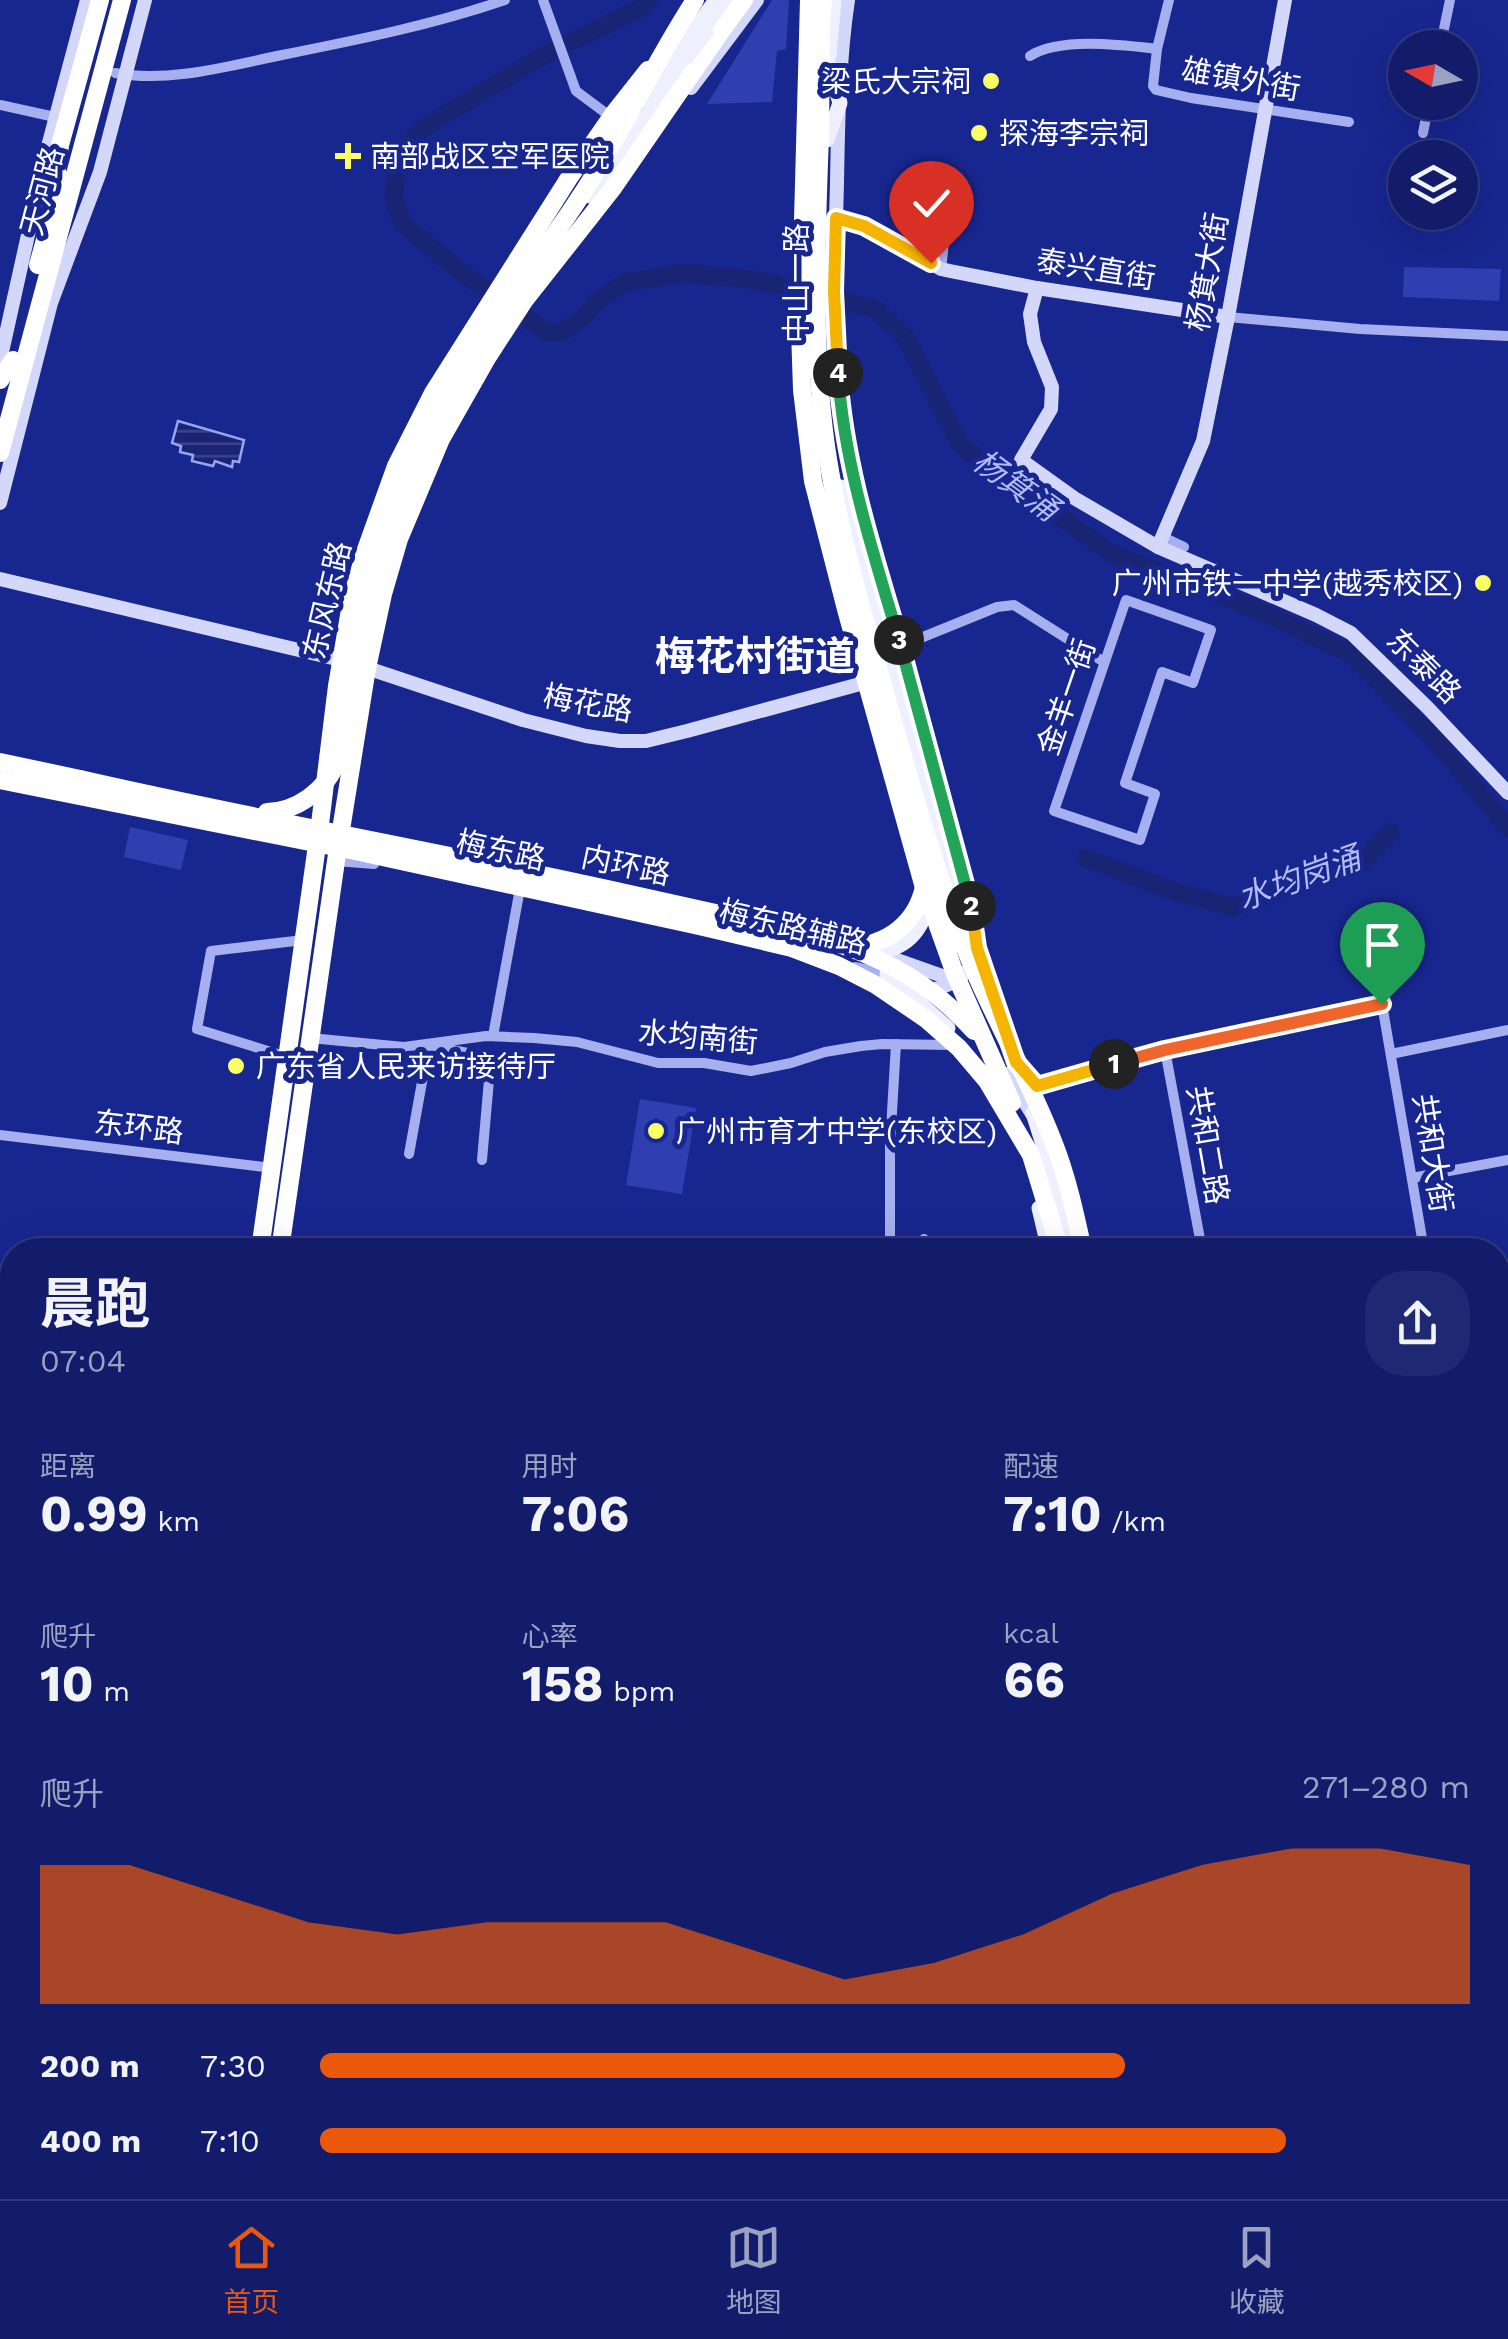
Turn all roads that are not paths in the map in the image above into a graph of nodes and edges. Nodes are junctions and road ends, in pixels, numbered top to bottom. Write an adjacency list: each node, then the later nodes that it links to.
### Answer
1 (146, 0): 22 (street)
2 (505, 0): 22 (street)
3 (543, 0): 27 (street)
4 (730, 0): 19 (main road, bridge)
5 (744, 0): 16 (highway, bridge)
6 (756, 0): 34 (street)
7 (806, 0): 30 (street); 104 (highway, bridge)
8 (828, 0): 21 (highway, bridge); 30 (main road, 中山一路)
9 (848, 0): 23 (street)
10 (1169, 0): 18 (street, 雄镇外街)
11 (1285, 0): 25 (street, 杨箕大街)
12 (1450, 0): 17 (street)
13 (120, 1): 22 (highway); 37 (highway, 天河路)
14 (701, 1): 16 (street); 19 (main road, bridge); 27 (highway); 70 (highway, bridge)
15 (91, 3): 26 (highway)
16 (722, 30): 34 (highway)
17 (1444, 30)
18 (1157, 49): 20 (street); 25 (street, 雄镇外街)
19 (683, 54): 42 (main road, 东风东路); 43 (main road, 东风东路)
20 (1030, 56)
21 (825, 58): 23 (main road); 32 (main road, 中山一路); 72 (highway, bridge)
22 (121, 74): 37 (highway); 38 (street)
23 (840, 103): 32 (main road); 36 (street)
24 (0, 105): 26 (street)
25 (1265, 109): 29 (street, 雄镇外街); 44 (street, 杨箕大街)
26 (62, 115): 33 (highway); 37 (highway)
27 (611, 117): 42 (highway)
28 (1426, 120): 31 (street)
29 (1349, 122)
30 (807, 125): 41 (main road, 中山一路)
31 (1423, 133)
32 (826, 140): 41 (main road, 中山一路)
33 (46, 154): 46 (street)
34 (634, 158): 43 (highway)
35 (948, 207): 39 (street)
36 (836, 218): 39 (street, 泰兴直街); 41 (street)
37 (58, 219): 38 (highway); 46 (highway, 天河路); 49 (highway, 天河路)
38 (66, 259): 52 (street)
39 (941, 269): 40 (street, 泰兴直街)
40 (1037, 288): 44 (street, 泰兴直街); 55 (street, 东泰路)
41 (816, 294): 50 (street); 51 (street); 53 (main road, 中山一路); 54 (main road, 中山一路)
42 (494, 298): 61 (highway, 东风东路)
43 (524, 300): 64 (highway, 东风东路)
44 (1228, 317): 45 (street, 泰兴直街); 55 (street, 杨箕大街)
45 (1508, 336)
46 (6, 361): 47 (highway); 48 (highway, 天河路)
47 (0, 380)
48 (0, 410)
49 (0, 453)
50 (854, 480): 54 (main road); 60 (street)
51 (810, 494): 53 (main road); 65 (street)
52 (0, 503)
53 (830, 516): 59 (main road, 中山一路)
54 (850, 521): 58 (main road, 中山一路)
55 (1161, 542): 56 (street); 73 (street, 东泰路)
56 (1184, 547)
57 (0, 579): 61 (street)
58 (882, 628): 62 (street); 67 (main road, 中山一路)
59 (864, 643): 62 (main road, 中山一路); 65 (main road)
60 (901, 646): 63 (street); 85 (street)
61 (341, 660): 76 (highway, 东风东路)
62 (870, 662): 65 (street); 66 (main road, 中山一路)
63 (1104, 662): 63 (street, 金羊一街)
64 (367, 668): 65 (street, 梅花路); 75 (highway, 东风东路)
65 (860, 684): 66 (street); 83 (street)
66 (879, 694): 67 (street); 79 (main road, 中山一路)
67 (909, 724): 85 (main road, 中山一路)
68 (0, 754): 76 (street)
69 (0, 766): 70 (highway, 内环路); 76 (street)
70 (80, 779): 115 (highway, 内环路, bridge)
71 (0, 783): 74 (street); 78 (highway, 内环路, bridge)
72 (911, 788): 82 (highway, bridge); 116 (highway, bridge)
73 (1508, 793)
74 (36, 795): 78 (highway, bridge)
75 (340, 832): 77 (highway, 东风东路); 82 (street, 梅东路)
76 (319, 833): 84 (highway, 东风东路)
77 (336, 862): 80 (street); 81 (street, 梅东路); 91 (highway, 东风东路)
78 (411, 862): 82 (highway, 内环路, bridge)
79 (930, 875): 83 (main road); 88 (main road, 中山一路)
80 (519, 894): 81 (street); 90 (street)
81 (627, 909): 87 (street, 梅东路)
82 (695, 917): 86 (street, 梅东路); 104 (highway, 内环路, bridge)
83 (917, 932): 86 (main road)
84 (304, 940): 97 (highway, 东风东路); 97 (street)
85 (977, 948): 88 (street); 98 (main road, 中山一路)
86 (873, 952): 88 (street, 梅东路)
87 (886, 974): 88 (street, 梅东路); 93 (main road)
88 (959, 978): 100 (main road, 中山一路, bridge); 101 (street)
89 (1508, 1030): 96 (street)
90 (493, 1036): 92 (street, 水均南街); 94 (street, 水均南街)
91 (310, 1038): 94 (street); 110 (highway, 东风东路)
92 (896, 1044): 93 (street, 水均南街); 111 (street)
93 (963, 1045): 100 (main road)
94 (428, 1049): 103 (street); 105 (street)
95 (1165, 1050): 96 (street, 共和大街); 99 (street); 118 (street, 共和二路)
96 (1391, 1054): 108 (street, 共和大街)
97 (287, 1056): 107 (highway, 东风东路)
98 (1016, 1062): 99 (street); 101 (main road, 中山一路)
99 (1037, 1086): 117 (street)
100 (1011, 1103): 112 (main road, 中山一路)
101 (1036, 1120): 114 (main road, 中山一路)
102 (0, 1135): 107 (street, 东环路)
103 (410, 1154)
104 (1031, 1155): 113 (highway, 内环路, bridge)
105 (482, 1160)
106 (1508, 1160): 108 (street)
107 (272, 1168): 109 (highway, 东风东路)
108 (1412, 1178): 119 (street, 共和大街)
109 (262, 1238)
110 (282, 1238)
111 (890, 1238)
112 (1046, 1238)
113 (1071, 1238)
114 (1073, 1238)
115 (1074, 1238)
116 (1076, 1238)
117 (1077, 1238)
118 (1200, 1238)
119 (1422, 1238)

